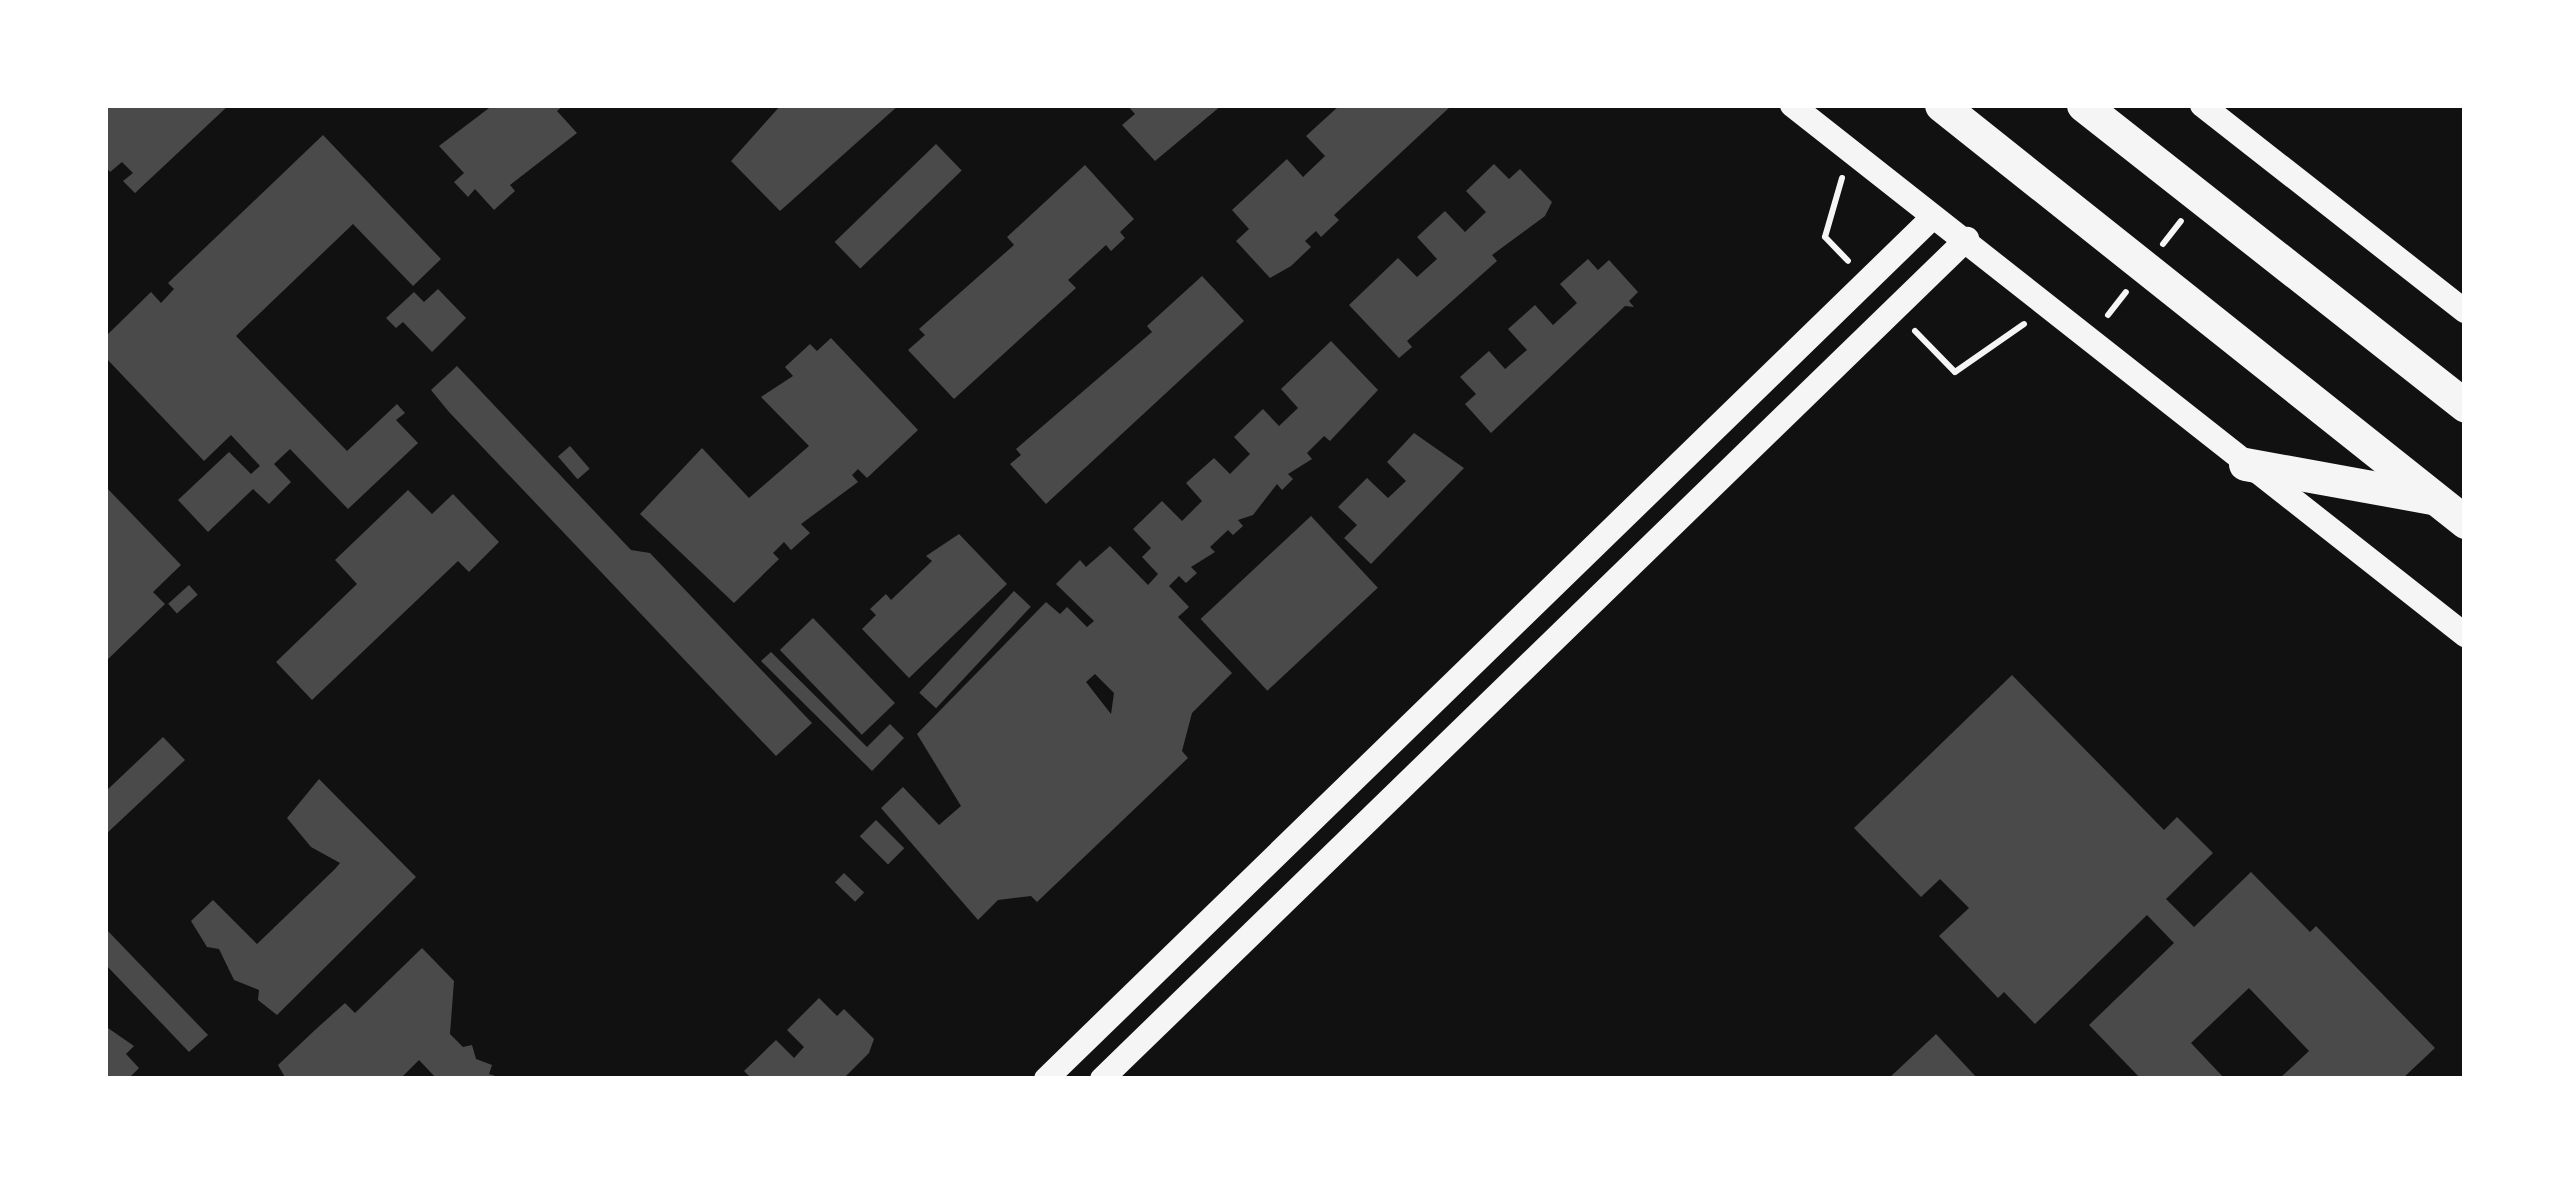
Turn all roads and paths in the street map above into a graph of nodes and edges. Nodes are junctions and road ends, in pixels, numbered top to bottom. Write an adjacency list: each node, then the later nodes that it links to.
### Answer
1 (1792, 105): 7 (main road)
2 (1941, 105): 12 (highway)
3 (2083, 105): 6 (highway)
4 (2104, 105): 6 (highway)
5 (2202, 105): 9 (main road)
6 (2127, 140): 10 (highway)
7 (1933, 217): 8 (main road); 15 (main road)
8 (1967, 239): 11 (main road); 16 (main road)
9 (2465, 311)
10 (2465, 406)
11 (2245, 464): 12 (highway); 14 (main road)
12 (2435, 498): 13 (highway)
13 (2465, 522)
14 (2465, 635)
15 (1046, 1079)
16 (1102, 1079)

